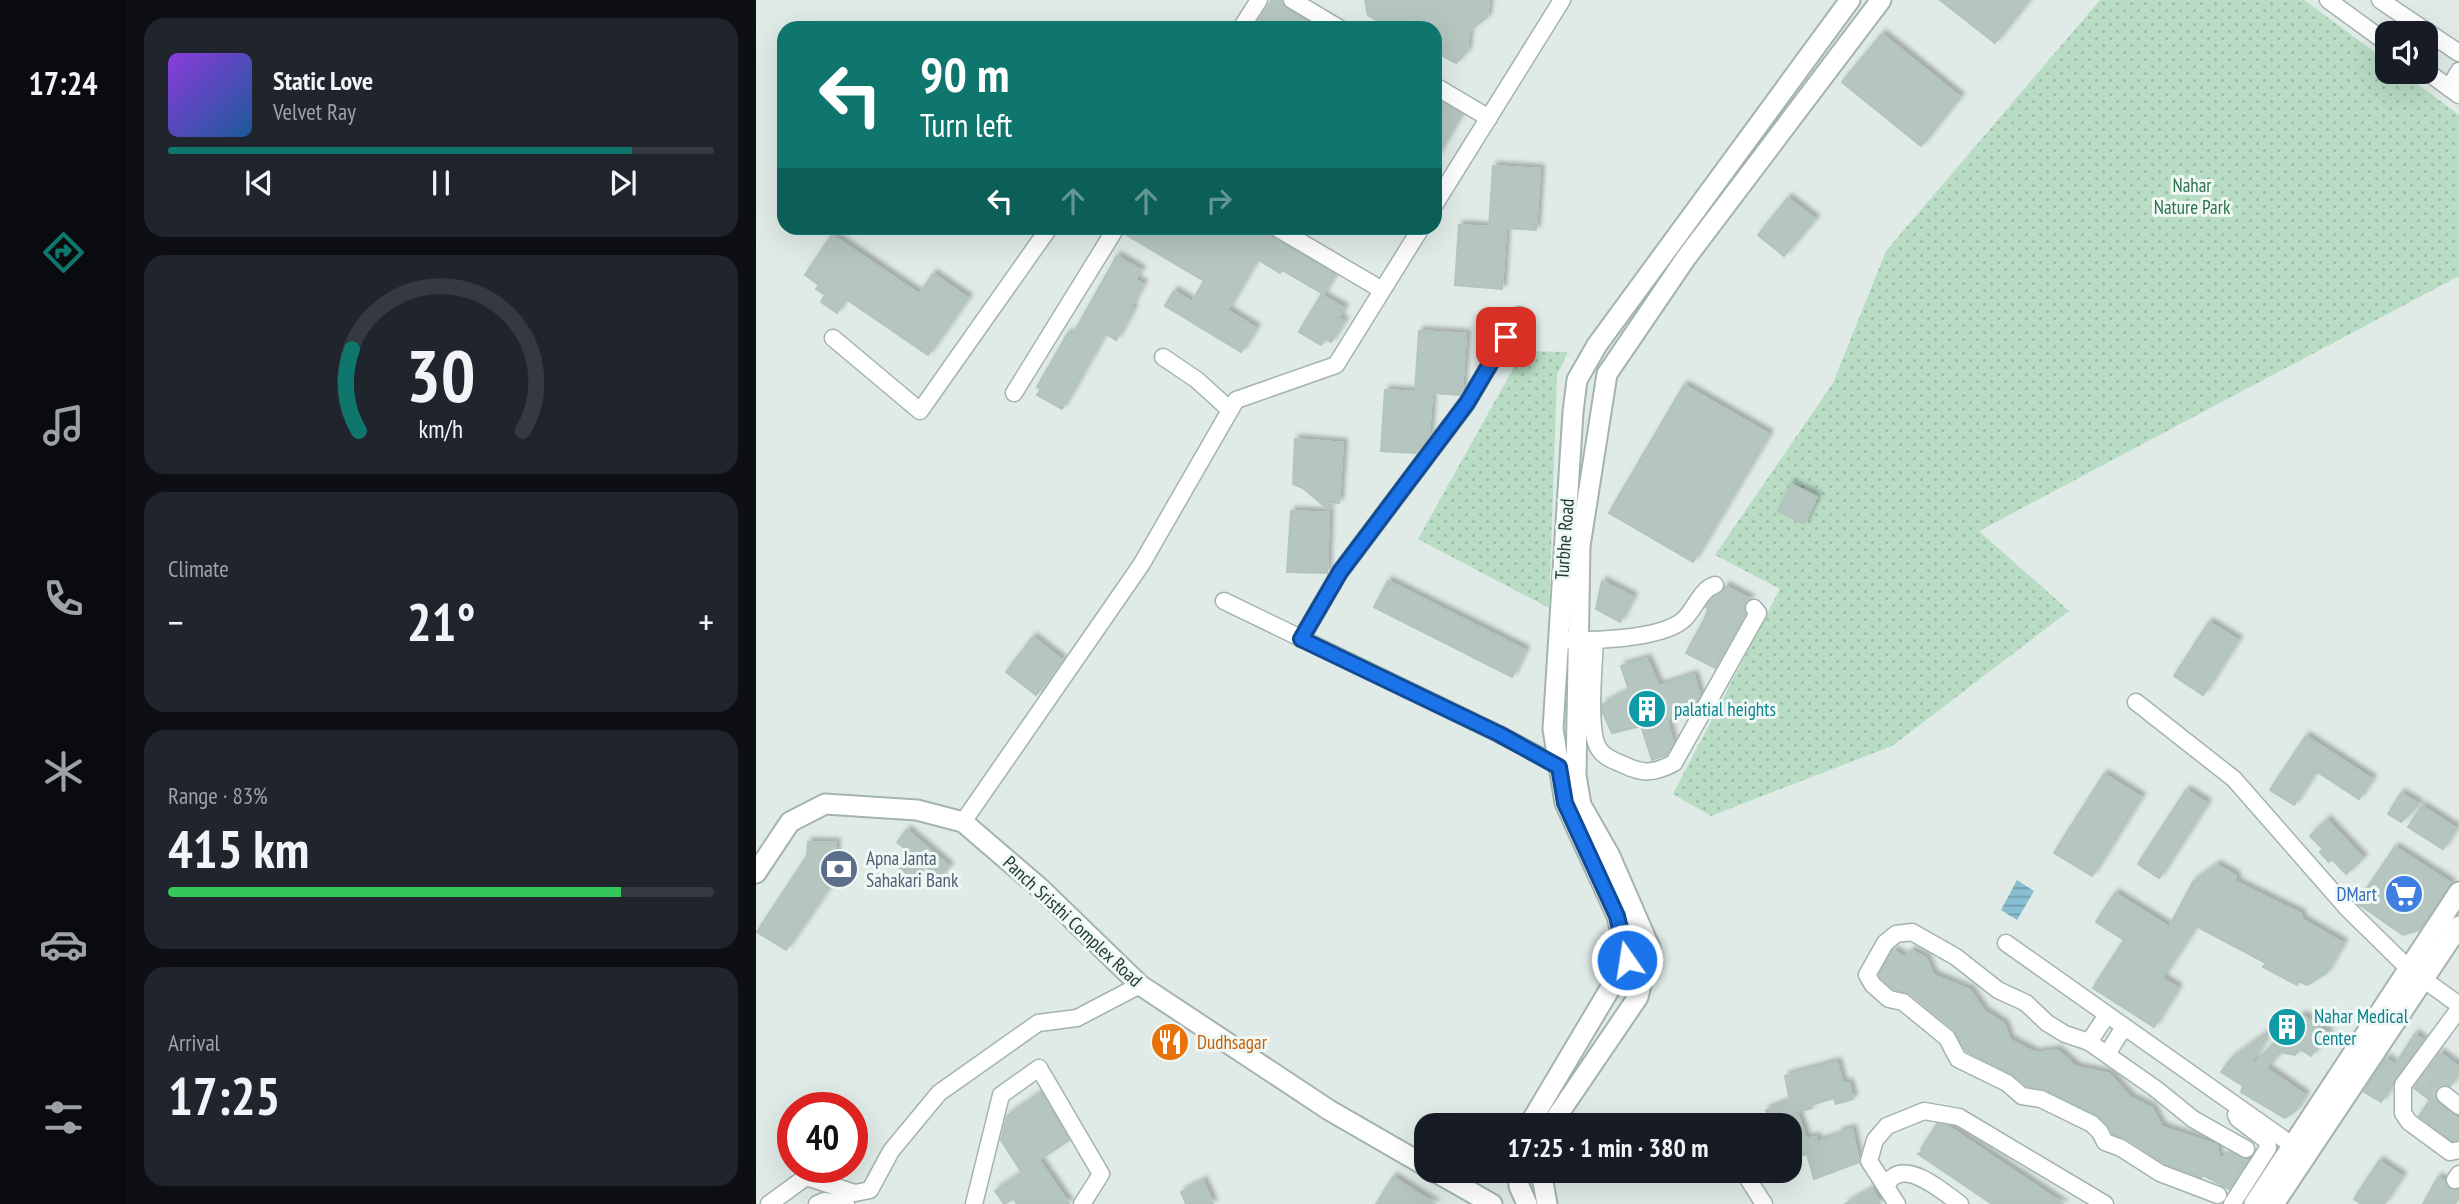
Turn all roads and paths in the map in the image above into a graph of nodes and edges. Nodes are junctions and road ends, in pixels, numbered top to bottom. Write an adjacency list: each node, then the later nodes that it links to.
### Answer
1 (1259, 0): 8 (street)
2 (1292, 0): 9 (street)
3 (1562, 0): 16 (street)
4 (1850, 0): 26 (street, Turbhe Road)
5 (1881, 0): 27 (street)
6 (2328, 0): 10 (street)
7 (2380, 0): 11 (street)
8 (1246, 21)
9 (1327, 21)
10 (2375, 34)
11 (2459, 53)
12 (2459, 71): 15 (street)
13 (2438, 80): 15 (street)
14 (1442, 90): 16 (street)
15 (2454, 92)
16 (1489, 118): 17 (street)
17 (1442, 193)
18 (1044, 235): 24 (street)
19 (1112, 235): 28 (street)
20 (1288, 235): 22 (street)
21 (1416, 235): 22 (street)
22 (1382, 290): 29 (street)
23 (1519, 315): 34 (street)
24 (833, 338)
25 (1163, 357): 29 (street)
26 (1577, 380): 27 (street); 30 (street, Turbhe Road)
27 (1605, 385): 30 (street)
28 (1014, 393)
29 (1230, 410): 38 (street)
30 (1572, 547): 35 (street, Turbhe Road)
31 (1715, 585): 35 (street)
32 (1224, 601): 34 (street)
33 (1754, 608): 35 (street)
34 (1301, 639): 37 (street)
35 (1577, 640): 37 (street, Turbhe Road)
36 (2136, 702): 43 (street)
37 (1568, 771): 44 (street, Turbhe Road); 46 (street)
38 (963, 822): 39 (street, Panch Sristhi Complex Road); 45 (street, Panch Sristhi Complex Road)
39 (756, 873)
40 (2459, 892): 43 (street)
41 (2459, 926): 43 (street)
42 (2006, 943): 47 (street)
43 (2416, 974): 48 (street); 59 (street)
44 (1617, 979): 46 (street); 55 (street, Turbhe Road)
45 (1140, 985): 60 (street, Panch Sristhi Complex Road); 67 (street)
46 (1641, 986): 56 (street)
47 (2107, 1014): 49 (street); 50 (street)
48 (2457, 1016): 58 (street)
49 (2124, 1027): 51 (street); 54 (street)
50 (2089, 1042): 51 (street); 66 (street)
51 (2107, 1054): 57 (street)
52 (2445, 1095): 53 (street)
53 (2459, 1106)
54 (2240, 1108): 59 (street); 79 (street)
55 (1536, 1113)
56 (1559, 1113)
57 (2246, 1149)
58 (2459, 1150)
59 (2300, 1151): 68 (street)
60 (1414, 1159)
61 (1455, 1183): 73 (street)
62 (1519, 1183): 74 (street)
63 (1541, 1183): 74 (street)
64 (1751, 1183): 75 (street)
65 (1886, 1187): 76 (street); 77 (street); 78 (street)
66 (2218, 1195)
67 (774, 1202)
68 (2266, 1202)
69 (817, 1204): 70 (street)
70 (846, 1204)
71 (974, 1204): 72 (street)
72 (1082, 1204)
73 (1492, 1204)
74 (1540, 1204)
75 (1765, 1204)
76 (1897, 1204)
77 (1960, 1204)
78 (2105, 1204)
79 (2232, 1204)

